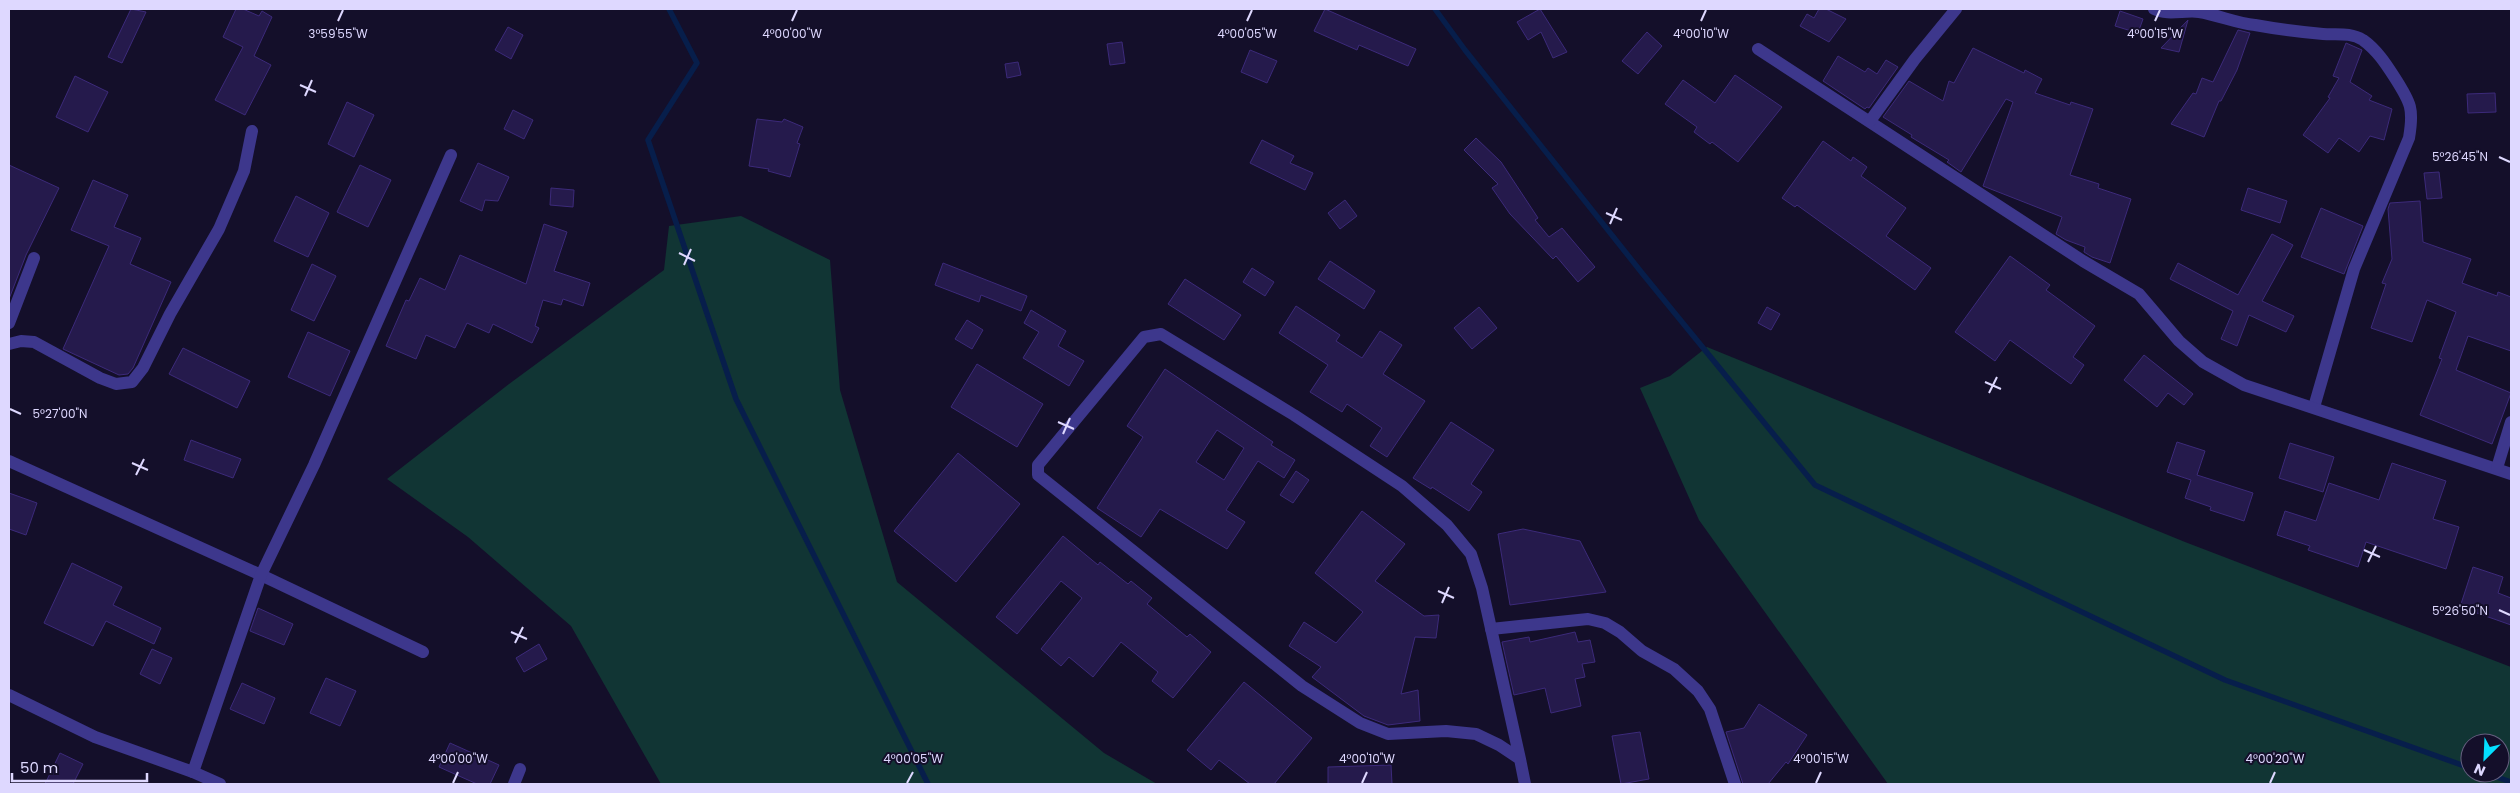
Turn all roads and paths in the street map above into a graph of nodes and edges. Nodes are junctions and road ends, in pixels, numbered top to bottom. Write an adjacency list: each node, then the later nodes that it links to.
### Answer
1 (1956, 9): 4 (street)
2 (2154, 9): 10 (street)
3 (1758, 49): 4 (street)
4 (1870, 122): 10 (street)
5 (252, 131): 9 (street)
6 (451, 155): 15 (street)
7 (34, 258): 8 (street)
8 (9, 323)
9 (9, 344)
10 (2314, 407): 13 (street)
11 (2511, 422): 13 (street)
12 (9, 461): 15 (street)
13 (2497, 468): 14 (street)
14 (2511, 474)
15 (261, 576): 17 (street); 21 (street)
16 (1491, 629): 19 (street); 19 (street); 25 (street)
17 (423, 652)
18 (9, 695): 21 (street)
19 (1520, 759): 24 (street)
20 (520, 769): 23 (street)
21 (193, 772): 22 (street)
22 (220, 784)
23 (514, 784)
24 (1525, 784)
25 (1735, 784)

